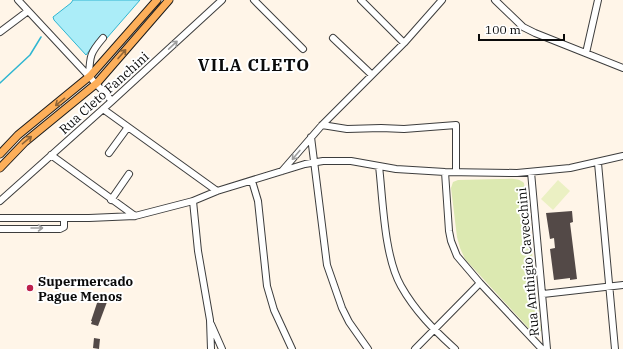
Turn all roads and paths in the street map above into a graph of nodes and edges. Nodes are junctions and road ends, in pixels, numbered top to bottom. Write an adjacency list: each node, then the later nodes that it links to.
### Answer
1 (18, 0): 10 (street)
2 (157, 0): 19 (main road)
3 (169, 0): 20 (main road, one-way to 3)
4 (222, 0): 21 (street, Rua Cleto Fanchini, one-way to 4)
5 (254, 0): 15 (street)
6 (361, 0): 14 (street)
7 (496, 0): 16 (street)
8 (596, 0): 16 (street)
9 (439, 1): 14 (street)
10 (28, 11): 11 (street); 19 (street)
11 (0, 32)
12 (102, 38): 19 (street)
13 (334, 38): 18 (street)
14 (404, 43): 18 (street)
15 (303, 49)
16 (586, 53): 17 (street)
17 (623, 68)
18 (372, 75): 23 (street)
19 (89, 76): 20 (street); 27 (main road, one-way to 27)
20 (97, 83): 21 (street); 33 (main road, one-way to 20)
21 (112, 101): 22 (street, Rua Cleto Fanchini)
22 (103, 109): 24 (street); 28 (street, Rua Cleto Fanchini)
23 (322, 125): 25 (street); 36 (street)
24 (128, 127): 26 (street); 40 (street)
25 (311, 137): 30 (street); 34 (street, one-way to 34)
26 (109, 153)
27 (0, 154)
28 (51, 155): 41 (street); 42 (street, Rua Cleto Fanchini)
29 (623, 156): 31 (street)
30 (314, 162): 32 (street); 34 (street); 57 (street)
31 (598, 163): 37 (street); 50 (street)
32 (379, 166): 35 (street); 53 (street)
33 (0, 168)
34 (281, 172): 39 (street)
35 (445, 172): 36 (street); 48 (street)
36 (456, 172): 37 (street)
37 (531, 172): 51 (street, Rua Anthigio Cavecchini)
38 (129, 174): 41 (street)
39 (252, 181): 40 (street); 56 (street)
40 (218, 192): 43 (street)
41 (111, 200): 44 (street)
42 (0, 201)
43 (193, 201): 44 (street); 52 (street)
44 (135, 216): 46 (street)
45 (0, 218): 46 (street)
46 (64, 218): 47 (street, one-way to 46)
47 (0, 229)
48 (480, 283): 53 (street); 60 (street)
49 (623, 286): 50 (street)
50 (608, 287): 51 (street); 62 (street)
51 (543, 294): 61 (street, Rua Anthigio Cavecchini)
52 (210, 320): 54 (street); 55 (street)
53 (434, 330): 58 (street); 59 (street)
54 (222, 348): 55 (street)
55 (211, 349)
56 (292, 349)
57 (368, 349)
58 (415, 349)
59 (455, 349)
60 (542, 349)
61 (547, 349)
62 (615, 349)

